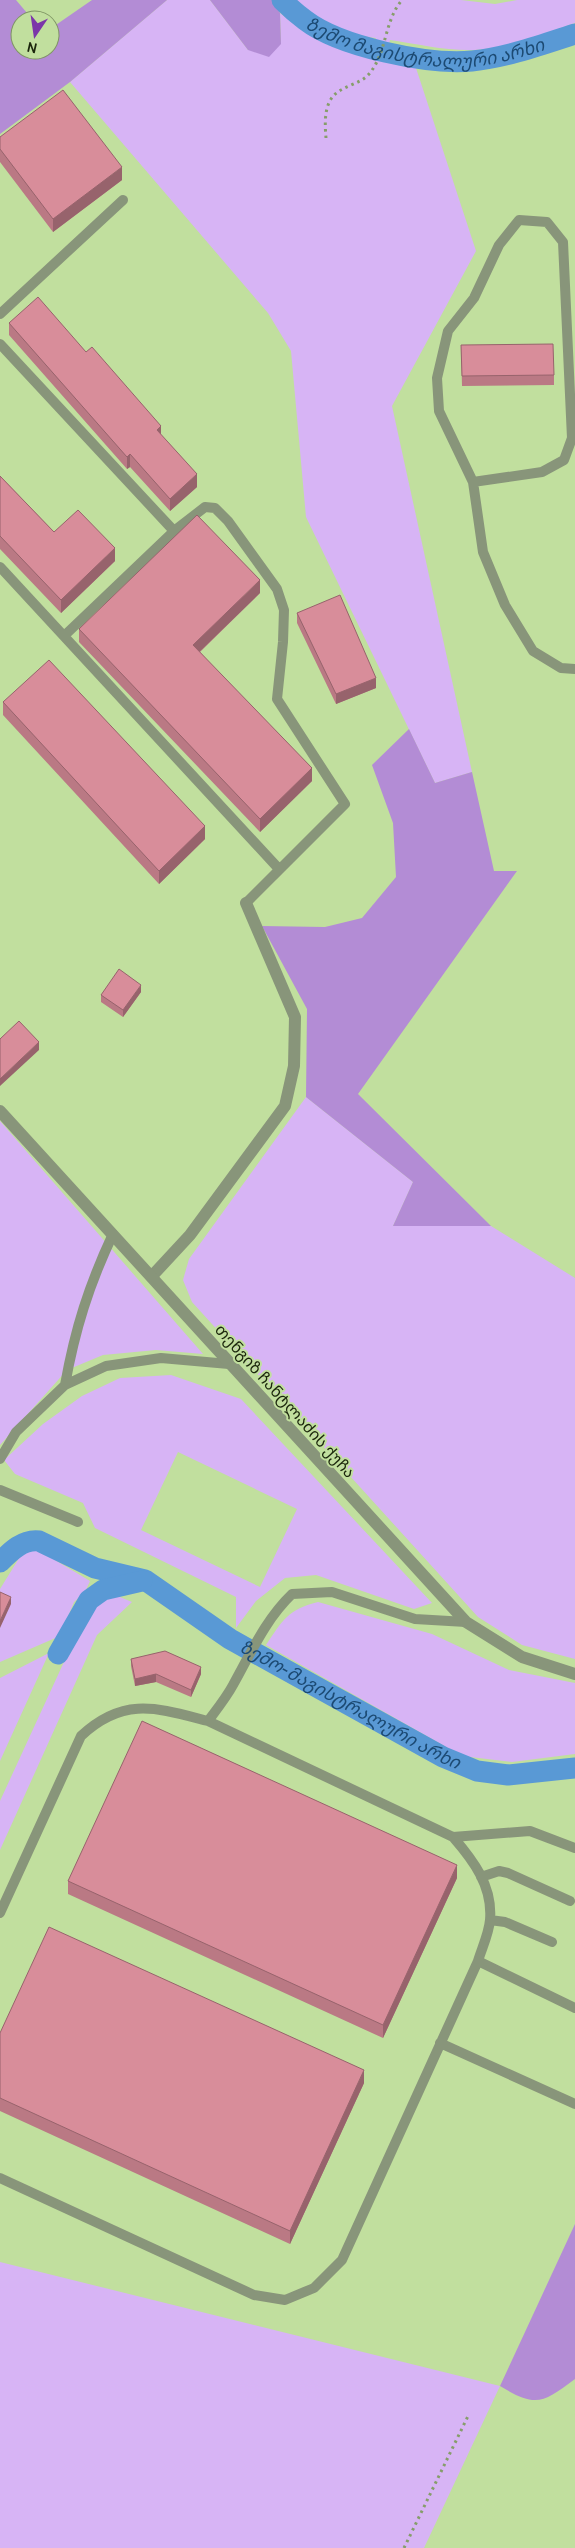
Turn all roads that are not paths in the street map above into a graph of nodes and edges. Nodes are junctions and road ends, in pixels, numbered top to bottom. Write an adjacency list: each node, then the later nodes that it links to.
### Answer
1 (123, 200): 2 (lane)
2 (0, 314)
3 (0, 344): 5 (lane)
4 (473, 482): 4 (lane); 8 (lane)
5 (174, 531): 7 (lane); 9 (lane)
6 (0, 567): 7 (lane)
7 (64, 636): 9 (lane)
8 (575, 669)
9 (279, 869): 10 (lane)
10 (246, 903): 13 (street)
11 (0, 1111): 12 (street, თენგიზ ჩანტლაძის ქუჩა)
12 (113, 1234): 13 (street, თენგიზ ჩანტლაძის ქუჩა); 15 (lane)
13 (152, 1276): 14 (street, თენგიზ ჩანტლაძის ქუჩა)
14 (229, 1364): 15 (lane); 19 (street, თენგიზ ჩანტლაძის ქუჩა)
15 (65, 1384): 16 (lane)
16 (0, 1458)
17 (0, 1490): 18 (lane)
18 (78, 1522)
19 (466, 1622): 20 (street, თენგიზ ჩანტლაძის ქუჩა); 21 (lane)
20 (575, 1674)
21 (208, 1721): 22 (lane); 26 (lane)
22 (452, 1837): 23 (lane); 24 (lane)
23 (575, 1848)
24 (481, 1877): 25 (lane); 27 (lane)
25 (570, 1901)
26 (0, 1913)
27 (490, 1920): 28 (lane); 29 (lane)
28 (552, 1942)
29 (478, 1961): 30 (lane); 31 (lane)
30 (575, 2008)
31 (440, 2043): 32 (lane); 33 (lane)
32 (575, 2104)
33 (0, 2178)

